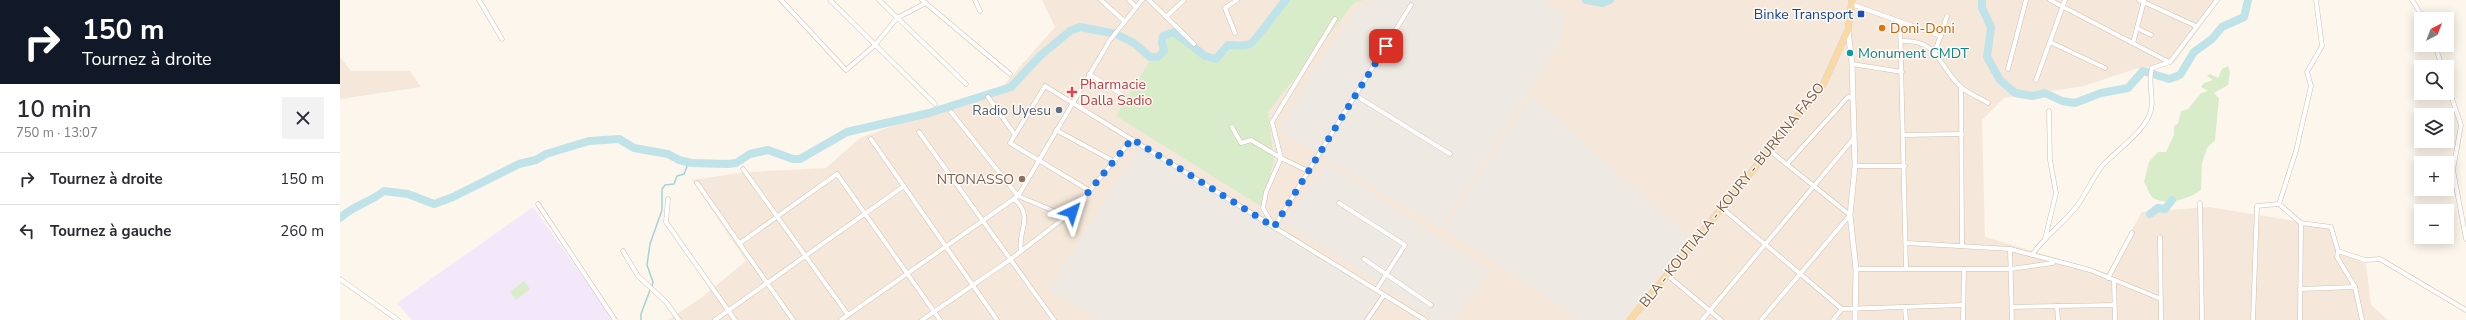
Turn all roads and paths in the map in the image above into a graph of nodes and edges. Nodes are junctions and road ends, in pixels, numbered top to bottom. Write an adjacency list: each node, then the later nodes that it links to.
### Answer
1 (479, 0): 39 (street)
2 (780, 0): 44 (street)
3 (830, 0): 44 (street)
4 (879, 0): 29 (street)
5 (975, 0): 25 (street)
6 (1101, 0): 32 (street)
7 (1128, 0): 23 (street)
8 (1142, 0): 23 (street)
9 (1149, 0): 28 (street)
10 (1184, 0): 28 (street)
11 (1237, 0): 36 (street)
12 (2026, 0): 49 (street)
13 (2050, 0): 24 (street)
14 (2065, 0): 24 (street)
15 (2139, 0): 19 (street)
16 (2217, 0): 33 (street)
17 (2316, 0): 96 (street)
18 (2412, 0): 26 (street)
19 (2144, 1): 33 (street); 34 (street)
20 (924, 2): 29 (street); 51 (street)
21 (1852, 2): 31 (street); 35 (main road, BLA - KOUTIALA - KOURY - BURKINA FASO)
22 (1411, 5): 56 (street)
23 (1135, 6): 32 (street)
24 (2062, 6): 41 (street); 42 (street)
25 (980, 11)
26 (2420, 12)
27 (1947, 16): 38 (street)
28 (1166, 17): 43 (street)
29 (897, 18): 44 (street); 54 (street)
30 (1335, 19): 79 (street)
31 (1900, 21): 38 (street); 40 (street)
32 (1122, 22): 52 (street)
33 (2196, 26): 46 (street)
34 (2137, 28): 37 (street); 42 (street)
35 (1848, 30): 47 (street); 77 (main road, BLA - KOUTIALA - KOURY - BURKINA FASO)
36 (1235, 33)
37 (2151, 35)
38 (1941, 36): 45 (street)
39 (502, 39)
40 (1901, 41): 45 (street); 50 (street)
41 (2050, 42): 48 (street); 53 (street)
42 (2133, 43): 46 (street)
43 (1194, 44)
44 (874, 46): 63 (street)
45 (1935, 52): 55 (street)
46 (2170, 62): 107 (street)
47 (1852, 64): 50 (street); 59 (street)
48 (2105, 68)
49 (2008, 69)
50 (1902, 72): 73 (street)
51 (1010, 74)
52 (1089, 74): 57 (street); 61 (street)
53 (2036, 80)
54 (966, 84)
55 (1961, 87): 62 (street); 71 (street)
56 (1356, 95): 78 (street); 86 (street)
57 (1124, 96)
58 (988, 97): 72 (street)
59 (1853, 98): 74 (street); 82 (street)
60 (2452, 100): 66 (street)
61 (1072, 102): 69 (street); 72 (street); 76 (street)
62 (1988, 103)
63 (935, 104)
64 (2049, 111): 107 (street)
65 (951, 112): 91 (street)
66 (2461, 125): 68 (street); 108 (street)
67 (1232, 127): 79 (street)
68 (2466, 129)
69 (1056, 130): 80 (street); 81 (street)
70 (919, 132): 102 (street)
71 (1962, 134): 73 (street); 112 (street)
72 (1015, 135): 80 (street)
73 (1904, 136): 84 (street)
74 (1854, 138): 83 (street); 88 (street)
75 (871, 139): 89 (street)
76 (1132, 139): 81 (street); 104 (street)
77 (1769, 150): 82 (street); 97 (main road, BLA - KOUTIALA - KOURY - BURKINA FASO)
78 (1450, 154)
79 (1281, 158): 86 (street); 104 (street)
80 (1038, 160): 90 (street); 91 (street)
81 (1115, 162): 90 (street)
82 (1787, 164): 88 (street)
83 (1855, 166): 84 (street); 99 (street)
84 (1904, 166): 110 (street)
85 (743, 168): 101 (street)
86 (1308, 171): 104 (street)
87 (697, 183): 109 (street)
88 (1813, 185): 99 (street); 111 (street)
89 (904, 186): 98 (street); 113 (street)
90 (1090, 191): 100 (street)
91 (1016, 198): 100 (street); 102 (street); 117 (street)
92 (668, 199): 151 (street)
93 (2200, 203): 179 (street)
94 (538, 204): 156 (street)
95 (1339, 204): 130 (street)
96 (2279, 204): 103 (street); 180 (street)
97 (1722, 208): 111 (street); 128 (main road, BLA - KOUTIALA - KOURY - BURKINA FASO)
98 (865, 214): 101 (street); 119 (street); 127 (street)
99 (1850, 215): 126 (street); 129 (street)
100 (1066, 216): 117 (street)
101 (777, 217): 109 (street); 119 (street)
102 (983, 221): 113 (street); 120 (street)
103 (2300, 223): 116 (street); 137 (street)
104 (1274, 227): 138 (street)
105 (2132, 233): 131 (street)
106 (2160, 237): 140 (street)
107 (2044, 239): 118 (street)
108 (2466, 239)
109 (740, 243): 134 (street)
110 (1907, 243): 112 (street); 123 (street)
111 (1765, 244): 129 (street); 149 (street)
112 (1962, 245): 115 (street)
113 (946, 247): 127 (street); 135 (street)
114 (623, 250): 157 (street)
115 (2010, 250): 118 (street); 125 (street)
116 (2338, 250): 136 (street); 150 (street)
117 (1021, 251): 120 (street)
118 (2032, 255): 122 (street)
119 (805, 256): 134 (street); 153 (street)
120 (1011, 259): 135 (street); 154 (street)
121 (1364, 259): 130 (street)
122 (2055, 262): 125 (street); 131 (street)
123 (1906, 269): 124 (street); 126 (street)
124 (1964, 269): 125 (street); 142 (street)
125 (2011, 269): 144 (street)
126 (1856, 270): 148 (street)
127 (907, 274): 152 (street); 153 (street)
128 (1667, 274): 149 (street); 167 (main road, BLA - KOUTIALA - KOURY - BURKINA FASO)
129 (1800, 274): 147 (street); 170 (street)
130 (1386, 275): 138 (street); 141 (street)
131 (2108, 278): 133 (street)
132 (340, 279): 155 (street)
133 (2114, 280): 140 (street); 143 (street)
134 (767, 283): 151 (street); 160 (street)
135 (973, 285): 152 (street); 164 (street)
136 (2355, 287): 137 (street); 182 (street)
137 (2300, 289): 181 (street)
138 (1376, 290): 139 (street)
139 (1384, 295): 165 (street); 166 (street)
140 (2161, 299): 178 (street)
141 (1431, 305)
142 (1963, 305): 146 (street); 174 (street)
143 (2114, 305): 145 (street); 177 (street)
144 (2012, 306): 145 (street); 175 (street)
145 (2057, 306): 176 (street)
146 (1905, 307): 148 (street); 173 (street)
147 (1842, 309): 148 (street); 171 (street)
148 (1854, 309): 172 (street)
149 (1710, 310): 168 (street); 169 (street)
150 (2466, 310)
151 (728, 311): 158 (street); 159 (street)
152 (934, 312): 162 (street); 163 (street)
153 (848, 315): 161 (street)
154 (1053, 319)
155 (398, 320)
156 (615, 320)
157 (679, 320)
158 (715, 320)
159 (735, 320)
160 (793, 320)
161 (841, 320)
162 (922, 320)
163 (940, 320)
164 (997, 320)
165 (1367, 320)
166 (1425, 320)
167 (1630, 320)
168 (1702, 320)
169 (1721, 320)
170 (1761, 320)
171 (1833, 320)
172 (1855, 320)
173 (1906, 320)
174 (1963, 320)
175 (2012, 320)
176 (2058, 320)
177 (2114, 320)
178 (2161, 320)
179 (2202, 320)
180 (2253, 320)
181 (2300, 320)
182 (2362, 320)

